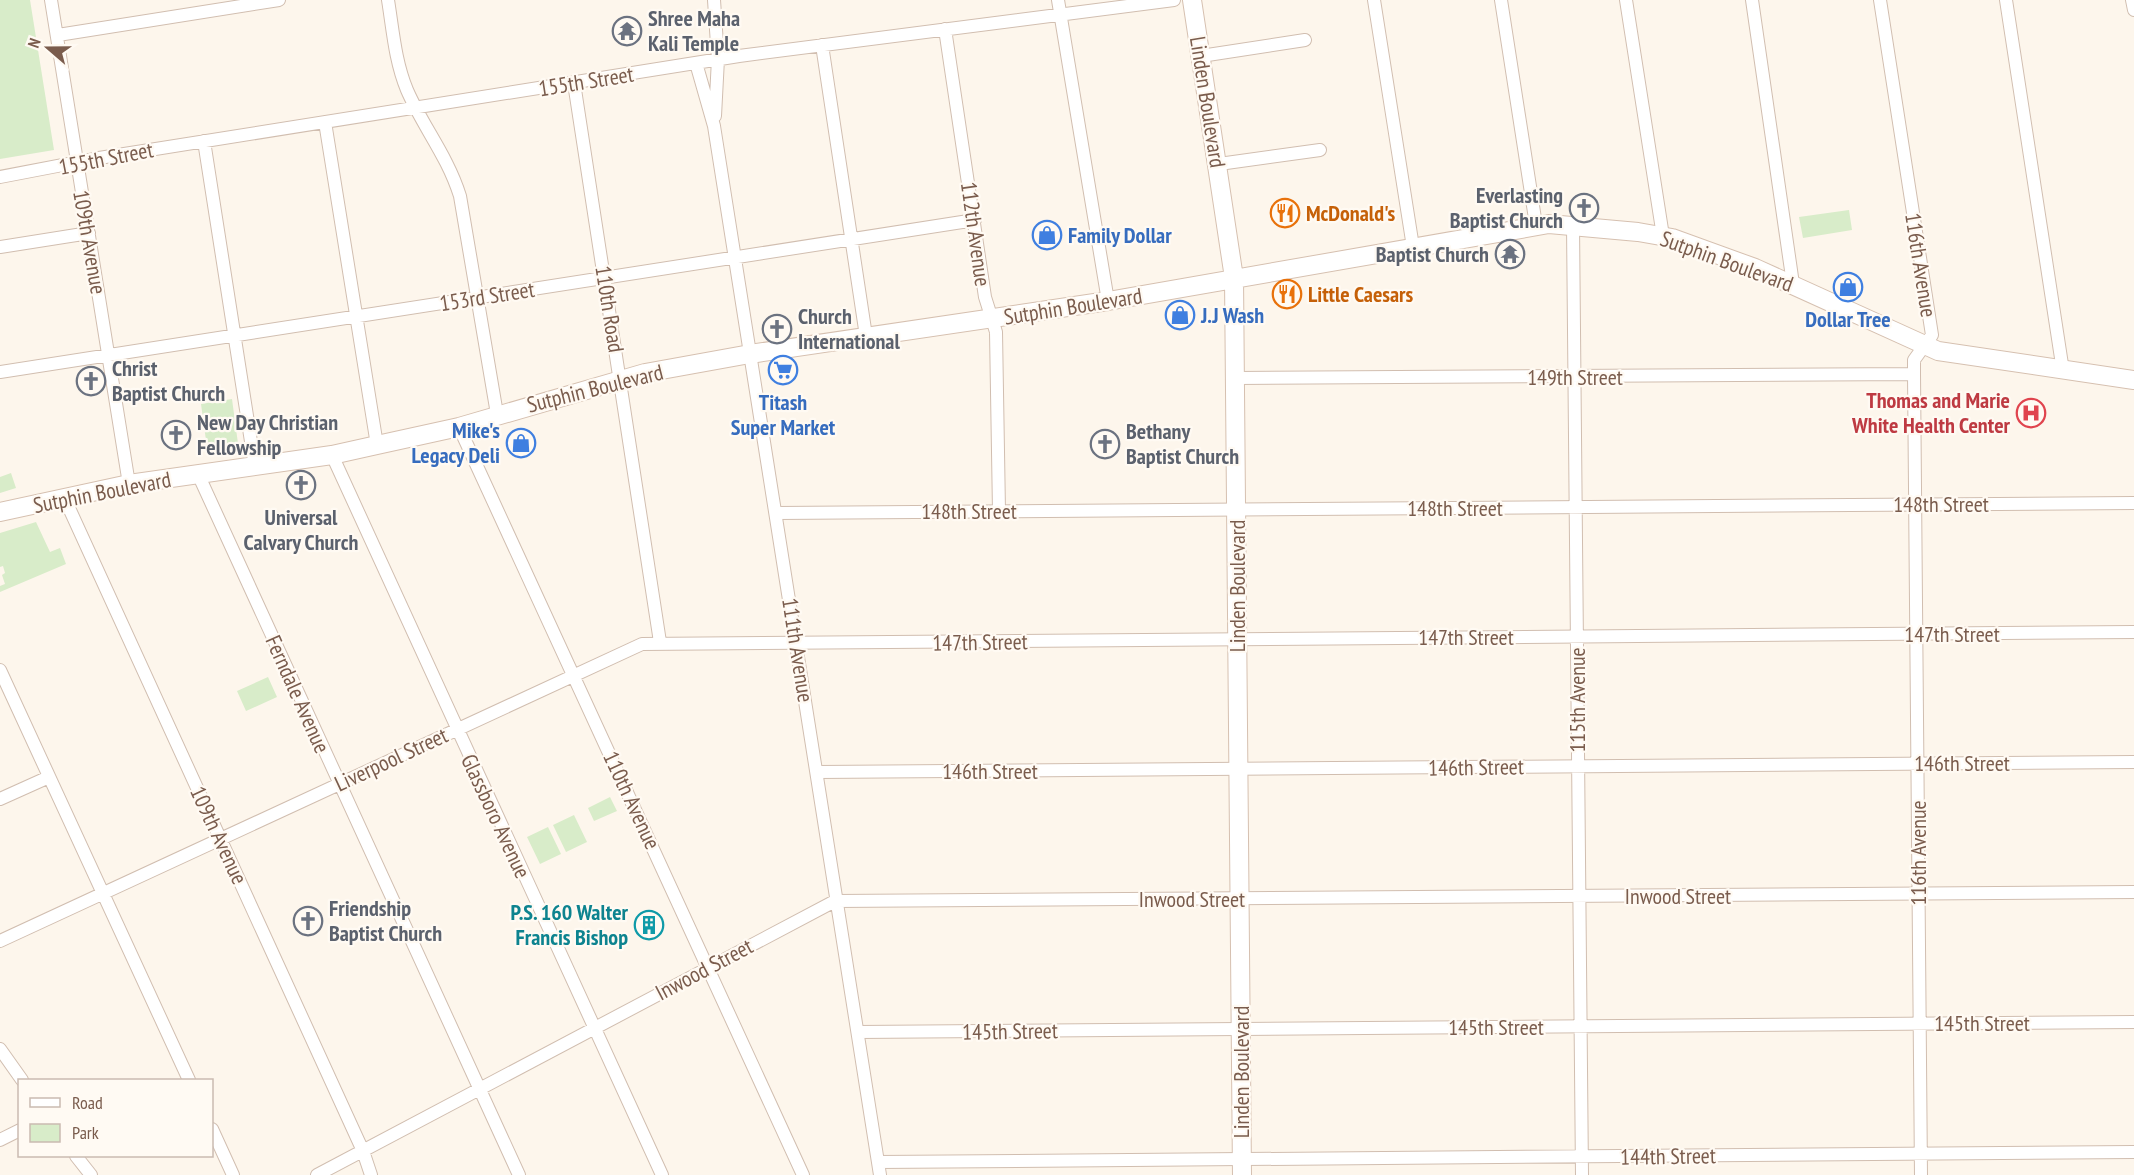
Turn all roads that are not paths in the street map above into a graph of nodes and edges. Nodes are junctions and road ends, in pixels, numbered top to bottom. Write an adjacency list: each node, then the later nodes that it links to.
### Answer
1 (51, 0): 18 (street, 109th Avenue)
2 (279, 0): 18 (street)
3 (388, 0): 25 (street)
4 (714, 0): 22 (street, 111th Avenue)
5 (1058, 0): 16 (street)
6 (1174, 0): 16 (street, 155th Street)
7 (1192, 0): 21 (main road, Linden Boulevard)
8 (1374, 0): 40 (street)
9 (1501, 0): 34 (street)
10 (1626, 0): 37 (street)
11 (1752, 0): 44 (street)
12 (1880, 0): 51 (street, 116th Avenue)
13 (2006, 0): 54 (street)
14 (2132, 0): 15 (street)
15 (2134, 10)
16 (1061, 16): 17 (street, 155th Street); 46 (street)
17 (945, 29): 20 (street, 155th Street); 33 (street, 112th Avenue)
18 (58, 35): 30 (street, 109th Avenue)
19 (1305, 40): 21 (street)
20 (822, 45): 22 (street, 155th Street); 38 (street)
21 (1201, 56): 31 (main road, Linden Boulevard)
22 (718, 59): 23 (street, 155th Street); 27 (street, 111th Avenue)
23 (696, 63): 24 (street, 155th Street); 27 (street, 111th Avenue)
24 (574, 83): 25 (street, 155th Street); 42 (street, 110th Road)
25 (417, 107): 26 (street, 155th Street); 45 (street)
26 (325, 122): 28 (street, 155th Street); 47 (street)
27 (714, 126): 41 (street, 111th Avenue)
28 (204, 141): 30 (street, 155th Street); 49 (street)
29 (1320, 150): 31 (street)
30 (77, 164): 32 (street, 155th Street); 36 (street, 109th Avenue)
31 (1219, 164): 43 (main road, Linden Boulevard)
32 (0, 177)
33 (975, 220): 38 (street, 153rd Street); 48 (street, 112th Avenue)
34 (1536, 225): 35 (main road, Sutphin Boulevard); 40 (main road, Sutphin Boulevard)
35 (1573, 225): 37 (main road, Sutphin Boulevard); 57 (street, 115th Avenue)
36 (89, 233): 39 (street); 53 (street, 109th Avenue)
37 (1663, 236): 44 (main road, Sutphin Boulevard)
38 (851, 238): 41 (street, 153rd Street); 50 (street)
39 (0, 247)
40 (1413, 247): 43 (main road, Sutphin Boulevard)
41 (735, 257): 42 (street, 153rd Street); 52 (street, 111th Avenue)
42 (605, 277): 45 (street, 153rd Street); 59 (street, 110th Road)
43 (1234, 278): 46 (main road, Sutphin Boulevard); 58 (main road, Linden Boulevard)
44 (1793, 284): 51 (main road, Sutphin Boulevard)
45 (478, 298): 47 (street, 153rd Street); 61 (street)
46 (1108, 301): 48 (main road, Sutphin Boulevard)
47 (356, 317): 49 (street, 153rd Street); 63 (street)
48 (993, 319): 50 (main road, Sutphin Boulevard); 73 (street, 112th Avenue)
49 (234, 336): 53 (street, 153rd Street); 65 (street)
50 (866, 336): 52 (main road, Sutphin Boulevard)
51 (1923, 347): 54 (main road, Sutphin Boulevard); 56 (street, 116th Avenue)
52 (750, 354): 59 (main road, Sutphin Boulevard); 75 (street, 111th Avenue)
53 (109, 356): 55 (street, 153rd Street); 67 (street, 109th Avenue)
54 (2063, 371): 60 (main road, Sutphin Boulevard)
55 (0, 372)
56 (1914, 374): 57 (street, 149th Street); 70 (street, 116th Avenue)
57 (1575, 377): 58 (street, 149th Street); 71 (street, 115th Avenue)
58 (1236, 378): 72 (main road, Linden Boulevard)
59 (620, 379): 61 (main road, Sutphin Boulevard); 80 (street, 110th Road)
60 (2134, 380)
61 (497, 414): 62 (main road, Sutphin Boulevard)
62 (459, 427): 63 (main road, Sutphin Boulevard); 83 (street, 110th Avenue)
63 (377, 445): 64 (main road, Sutphin Boulevard)
64 (332, 455): 65 (main road, Sutphin Boulevard); 84 (street, Glassboro Avenue)
65 (255, 466): 66 (main road, Sutphin Boulevard)
66 (198, 474): 67 (main road, Sutphin Boulevard); 91 (street, Ferndale Avenue)
67 (129, 484): 68 (main road, Sutphin Boulevard)
68 (64, 496): 74 (main road, Sutphin Boulevard); 93 (street, 109th Avenue)
69 (2134, 503): 70 (street, 148th Street)
70 (1916, 504): 71 (street, 148th Street); 77 (street, 116th Avenue)
71 (1576, 507): 72 (street, 148th Street); 78 (street, 115th Avenue)
72 (1236, 509): 73 (street, 148th Street); 79 (main road, Linden Boulevard)
73 (999, 511): 75 (street, 148th Street)
74 (0, 512)
75 (777, 513): 81 (street, 111th Avenue)
76 (2134, 632): 77 (street, 147th Street)
77 (1917, 634): 78 (street, 147th Street); 86 (street, 116th Avenue)
78 (1577, 636): 79 (street, 147th Street); 87 (street, 115th Avenue)
79 (1237, 639): 81 (street, 147th Street); 88 (main road, Linden Boulevard)
80 (660, 642): 81 (street, Liverpool Street); 83 (street, Liverpool Street)
81 (797, 643): 89 (street, 111th Avenue)
82 (0, 670): 90 (street)
83 (575, 676): 84 (street, Liverpool Street); 101 (street, 110th Avenue)
84 (455, 729): 91 (street, Liverpool Street); 105 (street, Glassboro Avenue)
85 (2134, 762): 86 (street, 146th Street)
86 (1918, 764): 87 (street, 146th Street); 96 (street, 116th Avenue)
87 (1578, 766): 88 (street, 146th Street); 97 (street, 115th Avenue)
88 (1238, 769): 89 (street, 146th Street); 98 (main road, Linden Boulevard)
89 (818, 772): 99 (street, 111th Avenue)
90 (49, 777): 92 (street); 94 (street)
91 (339, 783): 93 (street, Liverpool Street); 111 (street, Ferndale Avenue)
92 (0, 799)
93 (221, 838): 94 (street, Liverpool Street); 115 (street, 109th Avenue)
94 (103, 892): 100 (street, Liverpool Street); 110 (street)
95 (2134, 892): 96 (street, Inwood Street)
96 (1918, 894): 97 (street, Inwood Street); 103 (street, 116th Avenue)
97 (1579, 897): 98 (street, Inwood Street); 104 (street, 115th Avenue)
98 (1239, 899): 99 (street, Inwood Street); 106 (main road, Linden Boulevard)
99 (835, 901): 101 (street, Inwood Street); 107 (street, 111th Avenue)
100 (0, 940)
101 (708, 966): 105 (street, Inwood Street); 128 (street, 110th Avenue)
102 (2134, 1022): 103 (street, 145th Street)
103 (1920, 1024): 104 (street, 145th Street); 116 (street, 116th Avenue)
104 (1581, 1026): 106 (street, 145th Street); 119 (street, 115th Avenue)
105 (594, 1028): 111 (street, Inwood Street); 127 (street, Glassboro Avenue)
106 (1240, 1029): 107 (street, 145th Street); 120 (main road, Linden Boulevard)
107 (858, 1032): 121 (street, 111th Avenue)
108 (0, 1049): 109 (street)
109 (21, 1079)
110 (189, 1079)
111 (479, 1089): 115 (street, Inwood Street); 126 (street, Ferndale Avenue)
112 (213, 1130): 123 (street)
113 (18, 1131): 114 (street)
114 (0, 1140)
115 (363, 1151): 124 (street, Inwood Street); 125 (street, 109th Avenue)
116 (1921, 1152): 117 (street, 144th Street); 119 (street, 144th Street); 130 (street, 116th Avenue)
117 (2134, 1152)
118 (78, 1157): 122 (street)
119 (1582, 1157): 120 (street, 144th Street); 129 (street, 115th Avenue)
120 (1241, 1167): 121 (street, 144th Street)
121 (879, 1169)
122 (91, 1175)
123 (233, 1175)
124 (317, 1175)
125 (371, 1175)
126 (519, 1175)
127 (662, 1175)
128 (803, 1175)
129 (1582, 1175)
130 (1921, 1175)

